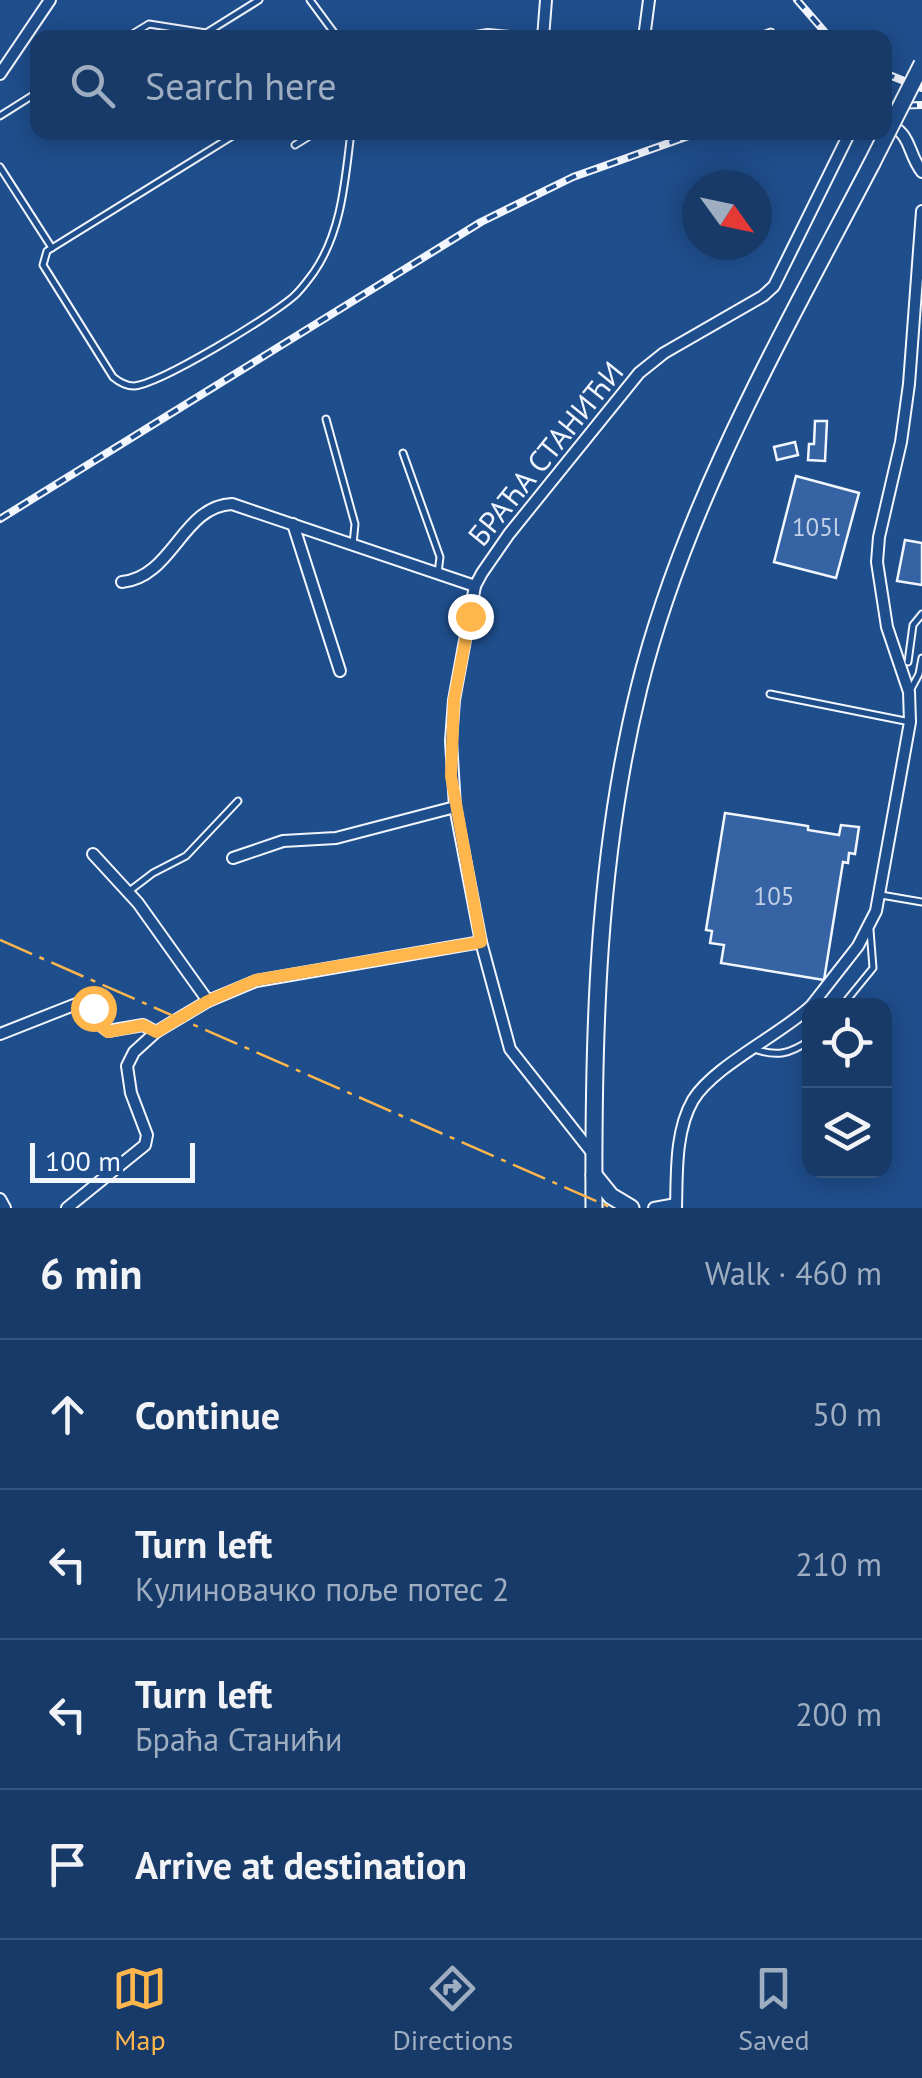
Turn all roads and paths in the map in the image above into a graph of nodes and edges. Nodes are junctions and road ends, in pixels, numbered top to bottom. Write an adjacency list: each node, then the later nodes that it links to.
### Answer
1 (50, 0): 13 (street)
2 (258, 0): 8 (lane)
3 (310, 0): 9 (lane)
4 (649, 0): 12 (street)
5 (545, 4): 10 (street); 11 (street)
6 (139, 30): 7 (lane)
7 (192, 30)
8 (209, 30)
9 (332, 30)
10 (536, 30)
11 (543, 30)
12 (645, 30)
13 (12, 57): 14 (street); 16 (street)
14 (0, 63)
15 (922, 64): 19 (main road, bridge)
16 (0, 74)
17 (30, 97): 18 (lane)
18 (0, 116)
19 (892, 124)
20 (892, 124): 28 (street)
21 (226, 140): 30 (lane)
22 (304, 140): 26 (lane)
23 (350, 140): 30 (lane)
24 (846, 140): 37 (street, БРАЋА СТАНИЋИ)
25 (884, 140): 62 (main road, bridge)
26 (296, 145)
27 (0, 167): 30 (lane)
28 (922, 172)
29 (922, 210): 42 (street)
30 (52, 248)
31 (326, 419): 34 (lane)
32 (403, 453): 35 (lane)
33 (293, 524): 34 (street); 36 (street); 41 (street)
34 (352, 544): 35 (street)
35 (438, 573): 37 (street)
36 (122, 582)
37 (476, 586): 46 (street, БРАЋА СТАНИЋИ)
38 (922, 614): 40 (lane)
39 (922, 658): 42 (lane)
40 (908, 662)
41 (340, 671)
42 (909, 692): 44 (street)
43 (770, 694): 44 (lane)
44 (910, 722): 50 (street)
45 (238, 800): 49 (lane)
46 (455, 807): 48 (street); 53 (street, БРАЋА СТАНИЋИ)
47 (93, 854): 49 (street)
48 (233, 858)
49 (128, 892): 56 (street)
50 (879, 895): 51 (lane); 52 (street)
51 (922, 902)
52 (870, 926): 54 (street); 55 (lane)
53 (481, 942): 56 (street); 62 (street, БРАЋА СТАНИЋИ)
54 (817, 998)
55 (848, 998)
56 (208, 1001): 58 (street)
57 (802, 1012): 61 (street)
58 (156, 1032): 59 (street); 67 (street)
59 (0, 1034)
60 (802, 1044): 61 (lane)
61 (754, 1049): 65 (street)
62 (593, 1155): 63 (main road)
63 (594, 1175): 68 (main road); 69 (main road)
64 (0, 1199): 66 (street)
65 (676, 1206): 70 (street)
66 (5, 1208)
67 (67, 1208)
68 (594, 1208)
69 (631, 1208)
70 (654, 1208)

